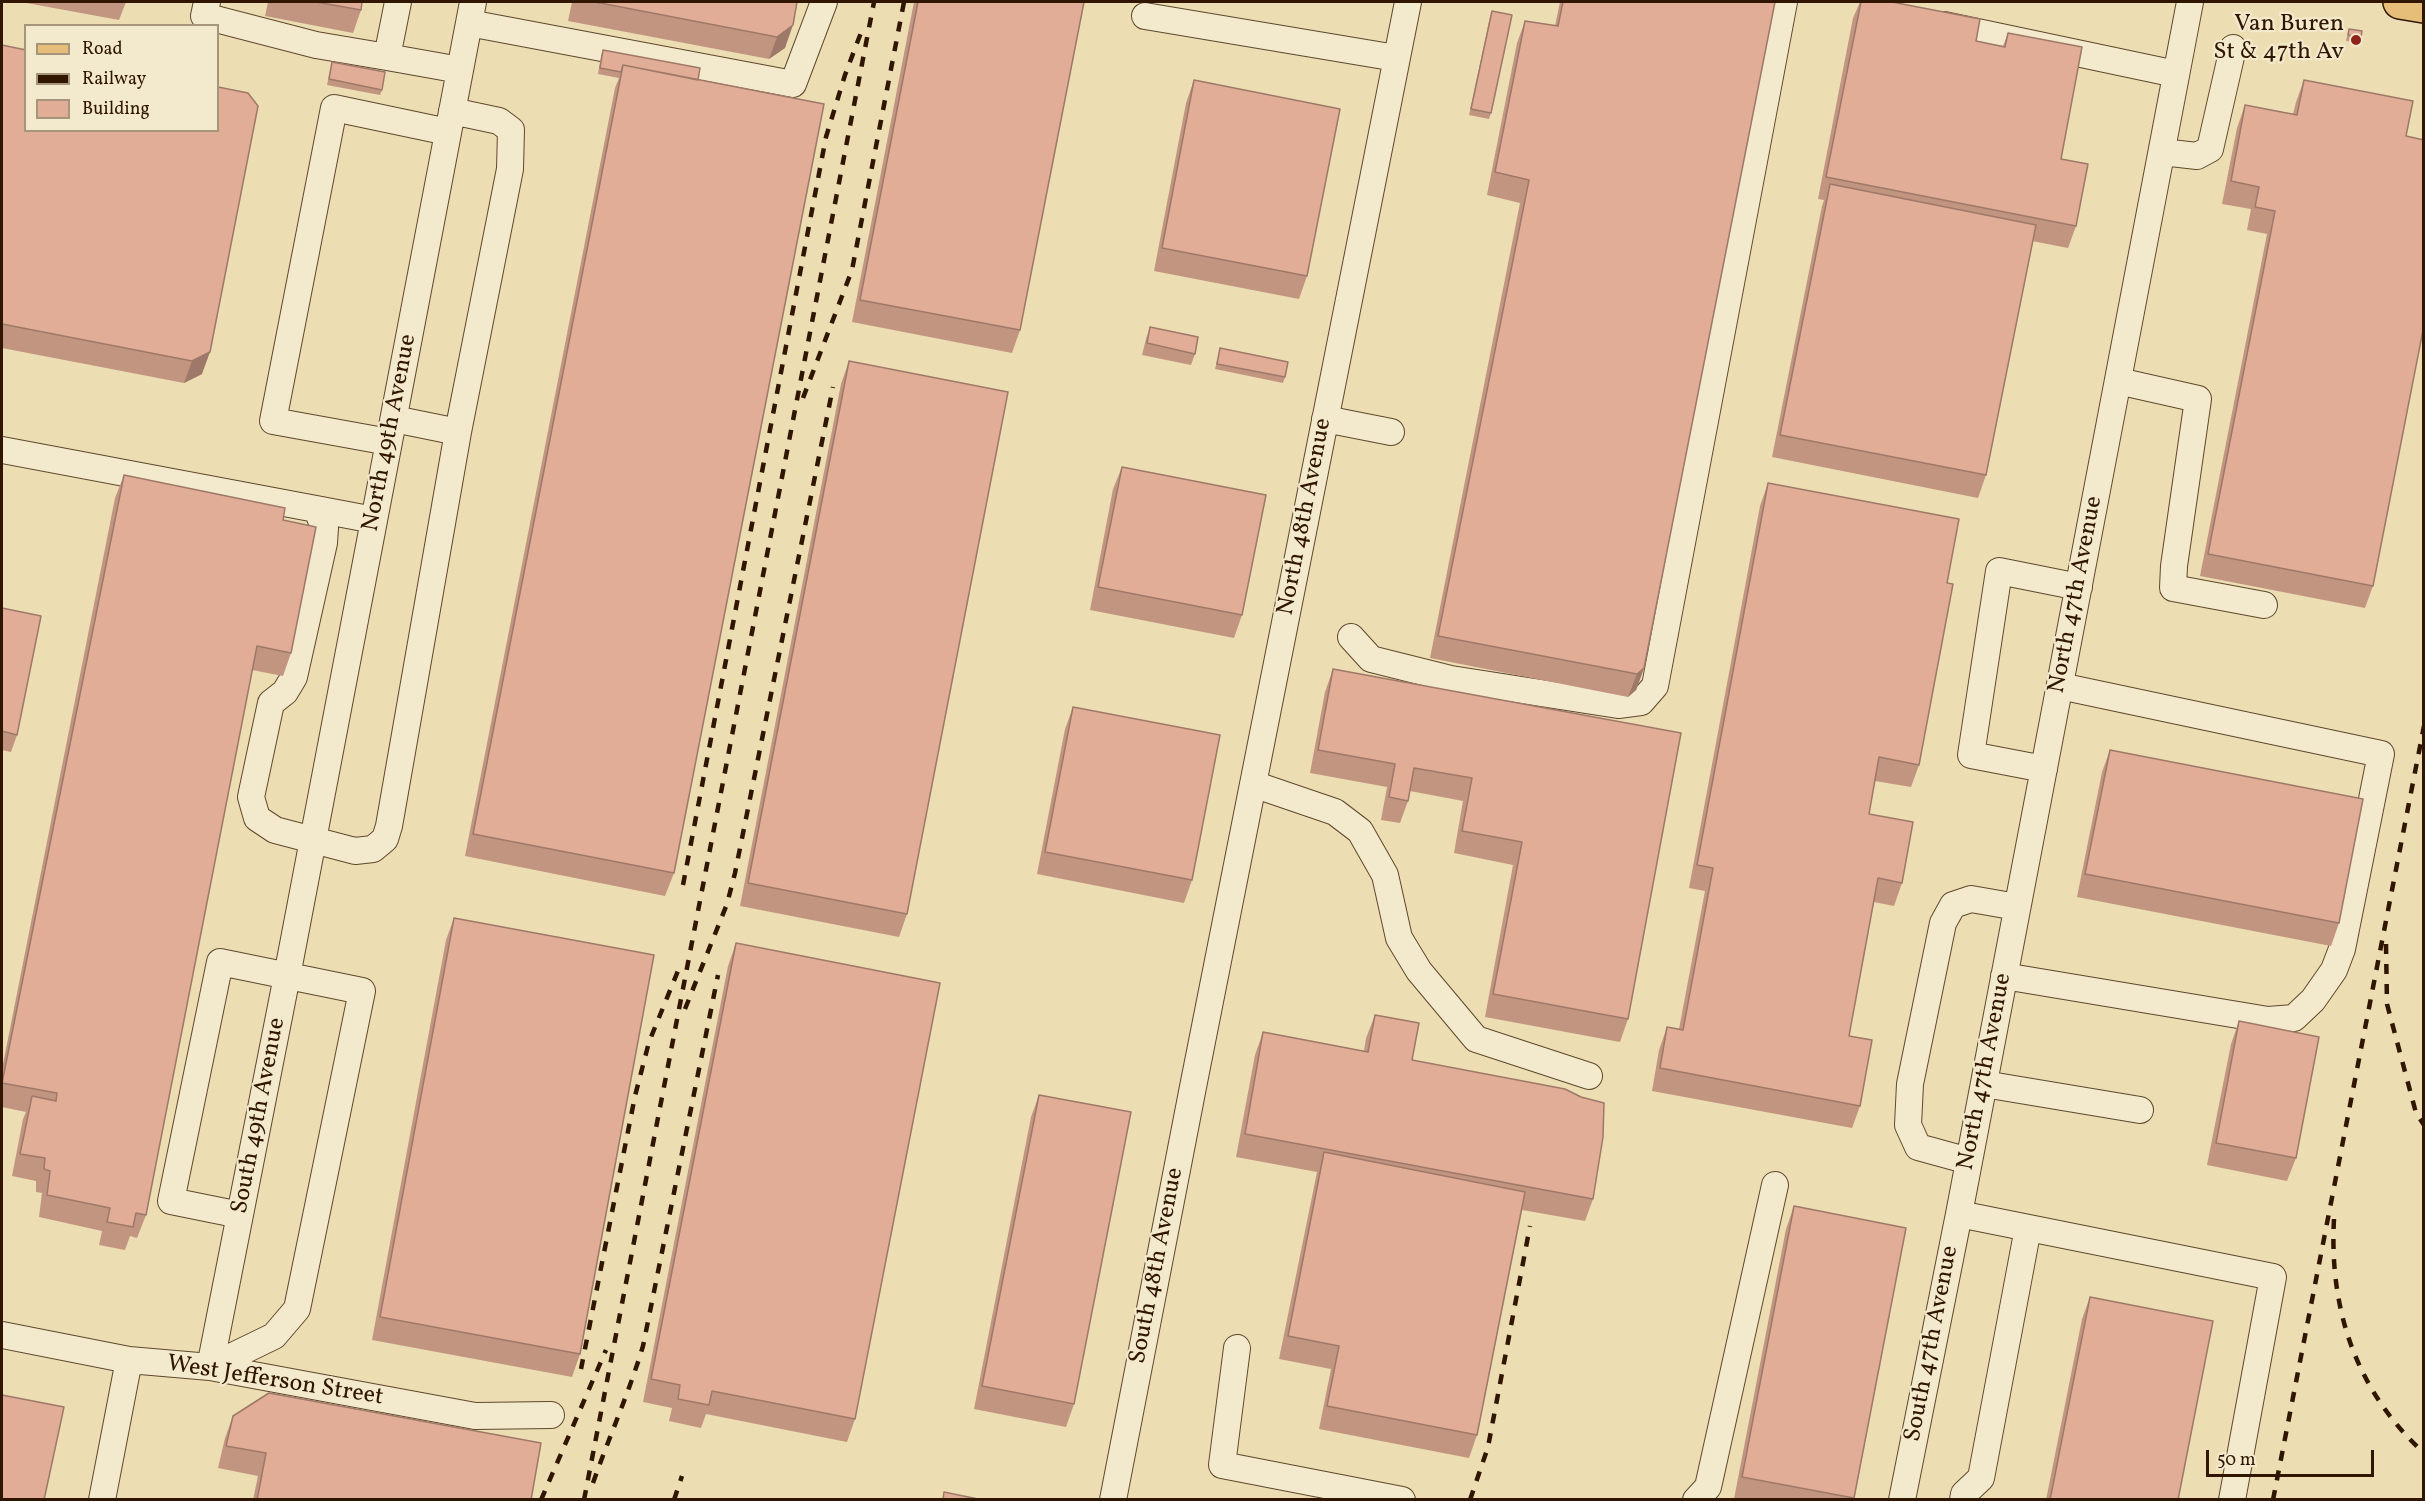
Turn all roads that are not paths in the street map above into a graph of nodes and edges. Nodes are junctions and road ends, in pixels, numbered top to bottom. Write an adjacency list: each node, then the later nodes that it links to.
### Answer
1 (207, 2): 13 (street)
2 (398, 2): 13 (street)
3 (824, 2): 9 (street)
4 (1408, 2): 14 (street, North 48th Avenue)
5 (1784, 2): 29 (street)
6 (2190, 2): 16 (street, North 47th Avenue)
7 (2400, 2): 8 (main road)
8 (2424, 6)
9 (471, 12): 15 (street, North 49th Avenue)
10 (1145, 16): 14 (street)
11 (1926, 21): 16 (street)
12 (2233, 48): 18 (street)
13 (387, 57): 15 (street)
14 (1396, 58): 20 (street, North 48th Avenue)
15 (460, 70): 17 (street, North 49th Avenue)
16 (2176, 74): 18 (street, North 47th Avenue)
17 (450, 122): 21 (street, North 49th Avenue); 21 (street); 22 (street)
18 (2162, 152): 19 (street, North 47th Avenue)
19 (2118, 381): 27 (street, North 47th Avenue); 28 (street)
20 (1325, 419): 23 (street); 32 (street, North 48th Avenue)
21 (391, 430): 22 (street); 26 (street, North 49th Avenue)
22 (458, 432): 33 (street)
23 (1391, 432)
24 (2, 450): 25 (street)
25 (316, 509): 26 (street); 33 (street)
26 (374, 520): 33 (street, North 49th Avenue)
27 (2079, 587): 30 (street, North 47th Avenue); 31 (street)
28 (2264, 605)
29 (1351, 637)
30 (2060, 686): 31 (street, North 47th Avenue); 36 (street)
31 (2044, 769): 34 (street, North 47th Avenue)
32 (1253, 784): 37 (street, North 48th Avenue); 38 (street)
33 (311, 853): 35 (street, South 49th Avenue)
34 (2017, 907): 36 (street, North 47th Avenue); 41 (street)
35 (287, 976): 45 (street, South 49th Avenue); 45 (street); 50 (street)
36 (2004, 976): 39 (street, North 47th Avenue)
37 (1204, 1033): 53 (street, South 48th Avenue)
38 (1589, 1076)
39 (1984, 1084): 40 (street); 41 (street, North 47th Avenue)
40 (2140, 1110)
41 (1969, 1161): 43 (street, North 47th Avenue)
42 (1775, 1185): 55 (street)
43 (1964, 1188): 44 (street, South 47th Avenue)
44 (1959, 1214): 46 (street); 56 (street, South 47th Avenue)
45 (240, 1215): 50 (street, South 49th Avenue)
46 (2028, 1228): 57 (street); 58 (street)
47 (2, 1335): 49 (street, West Jefferson Street)
48 (1237, 1348): 54 (street)
49 (129, 1360): 50 (street, West Jefferson Street); 52 (street)
50 (210, 1367): 51 (street, West Jefferson Street)
51 (550, 1415)
52 (102, 1500)
53 (1113, 1500)
54 (1402, 1500)
55 (1696, 1500)
56 (1902, 1500)
57 (1963, 1500)
58 (2232, 1500)

